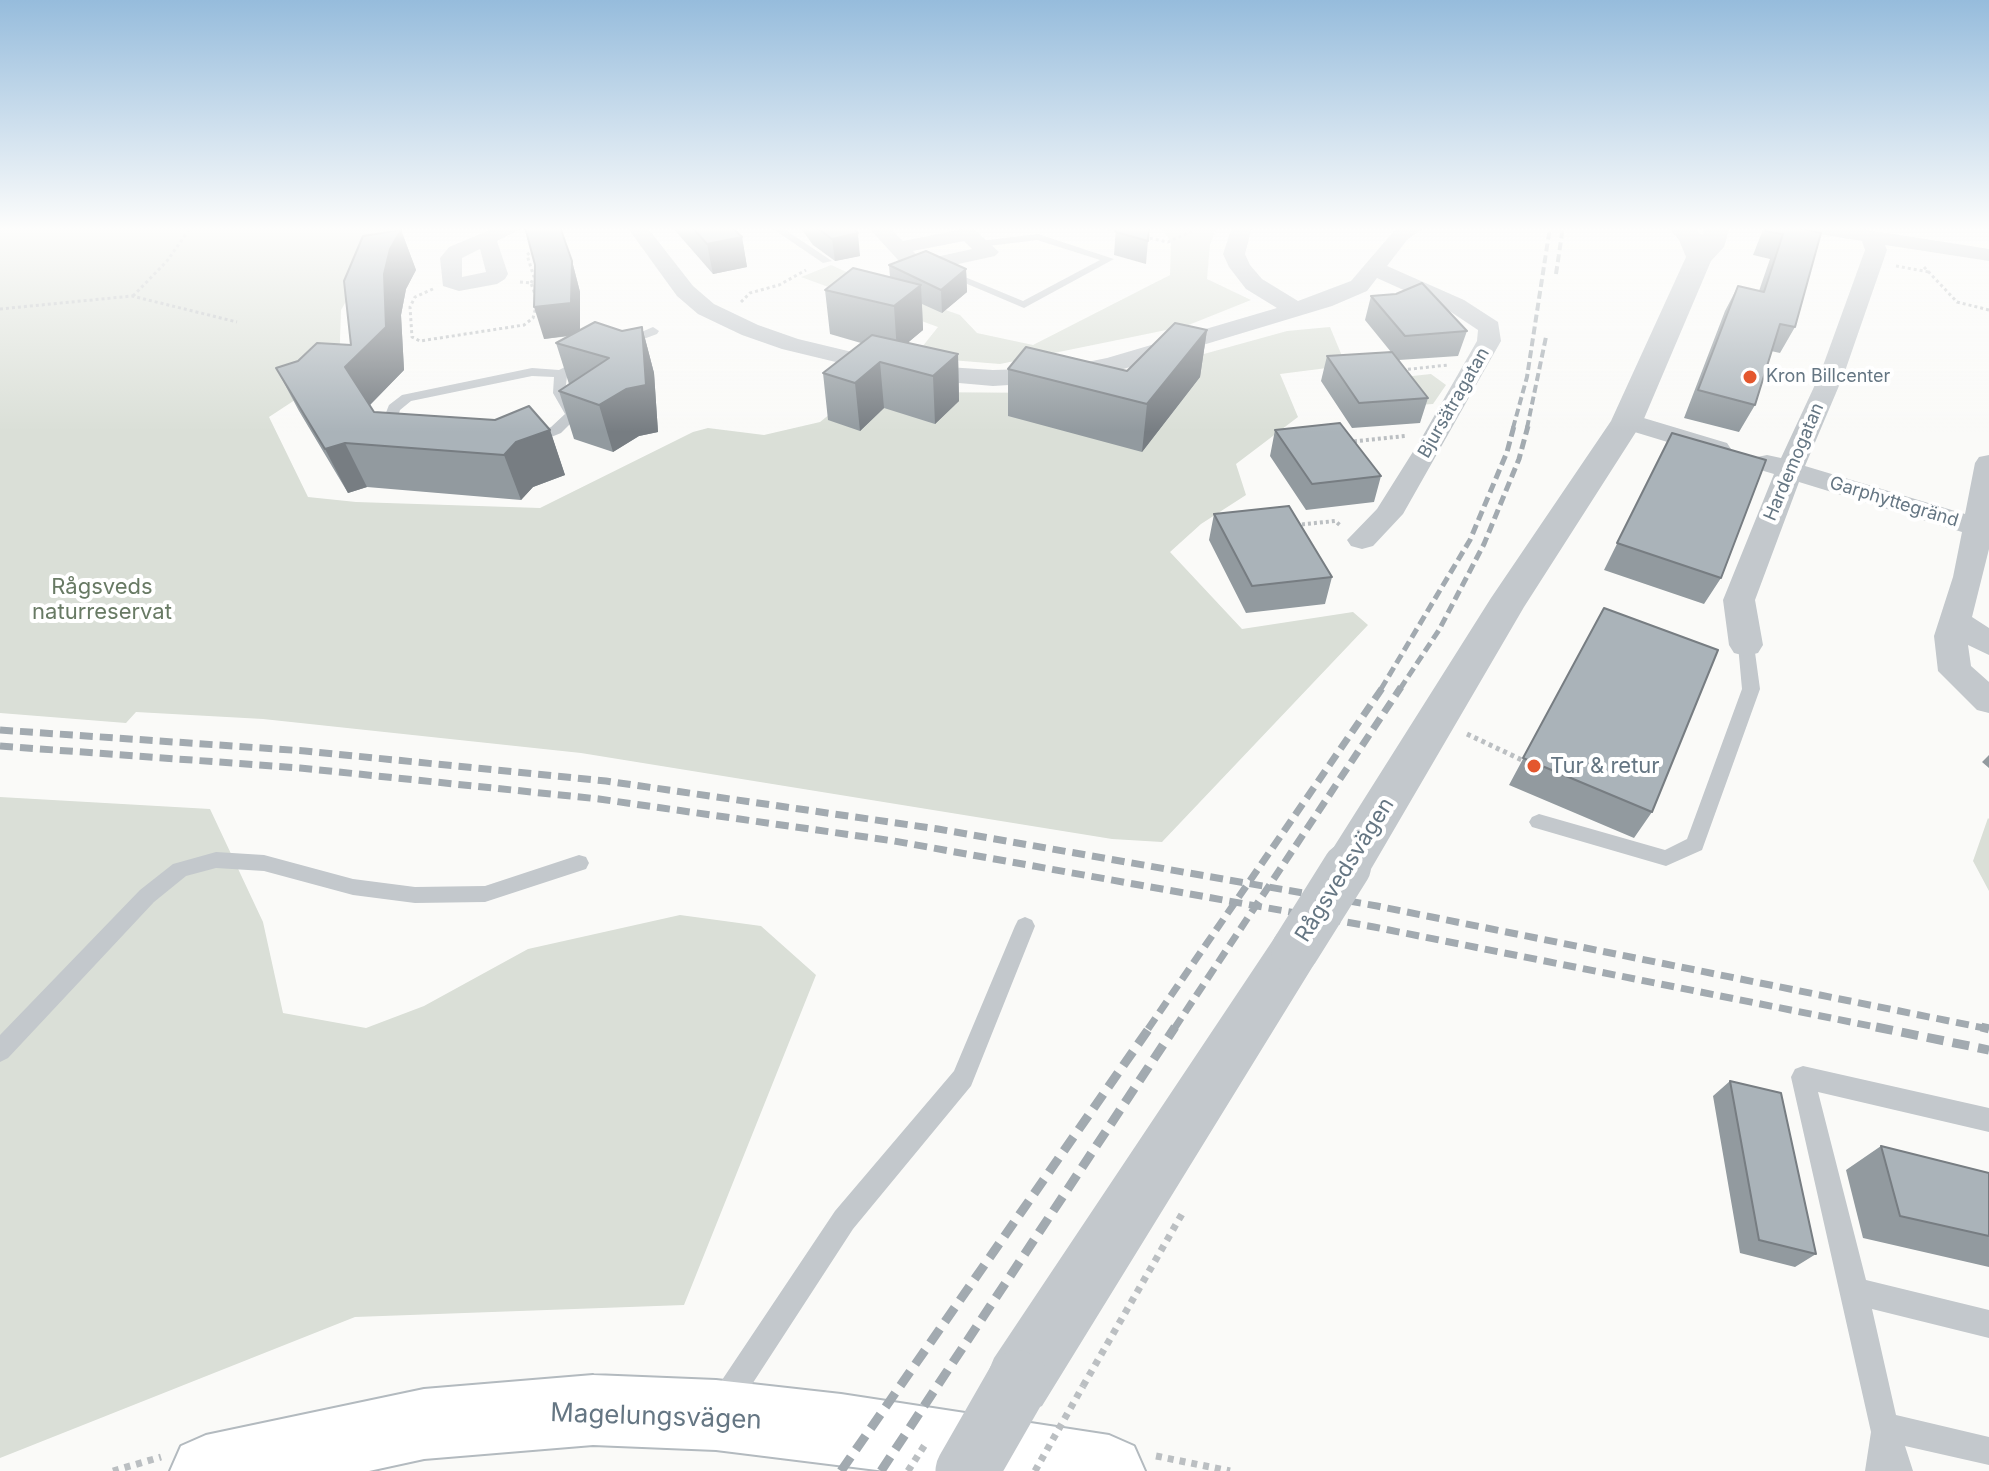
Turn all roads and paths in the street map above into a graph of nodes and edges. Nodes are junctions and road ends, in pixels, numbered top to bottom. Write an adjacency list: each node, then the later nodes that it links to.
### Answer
1 (132, 296): 14 (path); 18 (path)
2 (418, 296): 3 (path)
3 (535, 296)
4 (691, 296): 16 (street)
5 (748, 296): 15 (path)
6 (1001, 296): 7 (lane)
7 (1041, 296)
8 (1273, 296): 16 (street)
9 (1334, 296): 16 (street)
10 (1433, 296): 20 (street, Bjursätragatan)
11 (1682, 296): 23 (street, Rågsvedsvägen)
12 (1860, 296): 29 (street, Hardemogatan)
13 (1951, 296): 17 (path)
14 (0, 309)
15 (735, 309)
16 (1296, 310)
17 (1989, 310)
18 (237, 322)
19 (653, 331): 22 (lane)
20 (1476, 366): 21 (path); 24 (street, Bjursätragatan)
21 (1391, 371)
22 (561, 374): 26 (lane); 27 (lane)
23 (1627, 421): 29 (street, Garphyttegränd); 46 (street, Rågsvedsvägen, bridge)
24 (1434, 439): 25 (path); 32 (street, Bjursätragatan)
25 (1339, 443)
26 (414, 444)
27 (515, 445)
28 (1989, 463): 31 (street)
29 (1789, 470): 31 (street, Garphyttegränd); 35 (street, Hardemogatan)
30 (1290, 525): 32 (path)
31 (1977, 527): 33 (street)
32 (1362, 540)
33 (1957, 622): 34 (street); 36 (street)
34 (1989, 644)
35 (1746, 645): 39 (lane)
36 (1989, 701)
37 (1462, 732): 38 (path)
38 (1522, 760)
39 (1539, 822)
40 (579, 863): 42 (lane)
41 (1025, 926): 47 (lane)
42 (0, 1051)
43 (1989, 1120): 44 (lane)
44 (1855, 1291): 45 (lane); 48 (lane)
45 (1989, 1324)
46 (1050, 1384): 51 (street, Rågsvedsvägen, bridge); 52 (path, bridge)
47 (716, 1415): 50 (main road, Magelungsvägen); 53 (main road, Magelungsvägen)
48 (1884, 1427): 49 (lane); 54 (lane); 55 (lane)
49 (1989, 1451)
50 (206, 1471)
51 (967, 1471)
52 (1035, 1471)
53 (1109, 1471)
54 (1880, 1471)
55 (1898, 1471)

